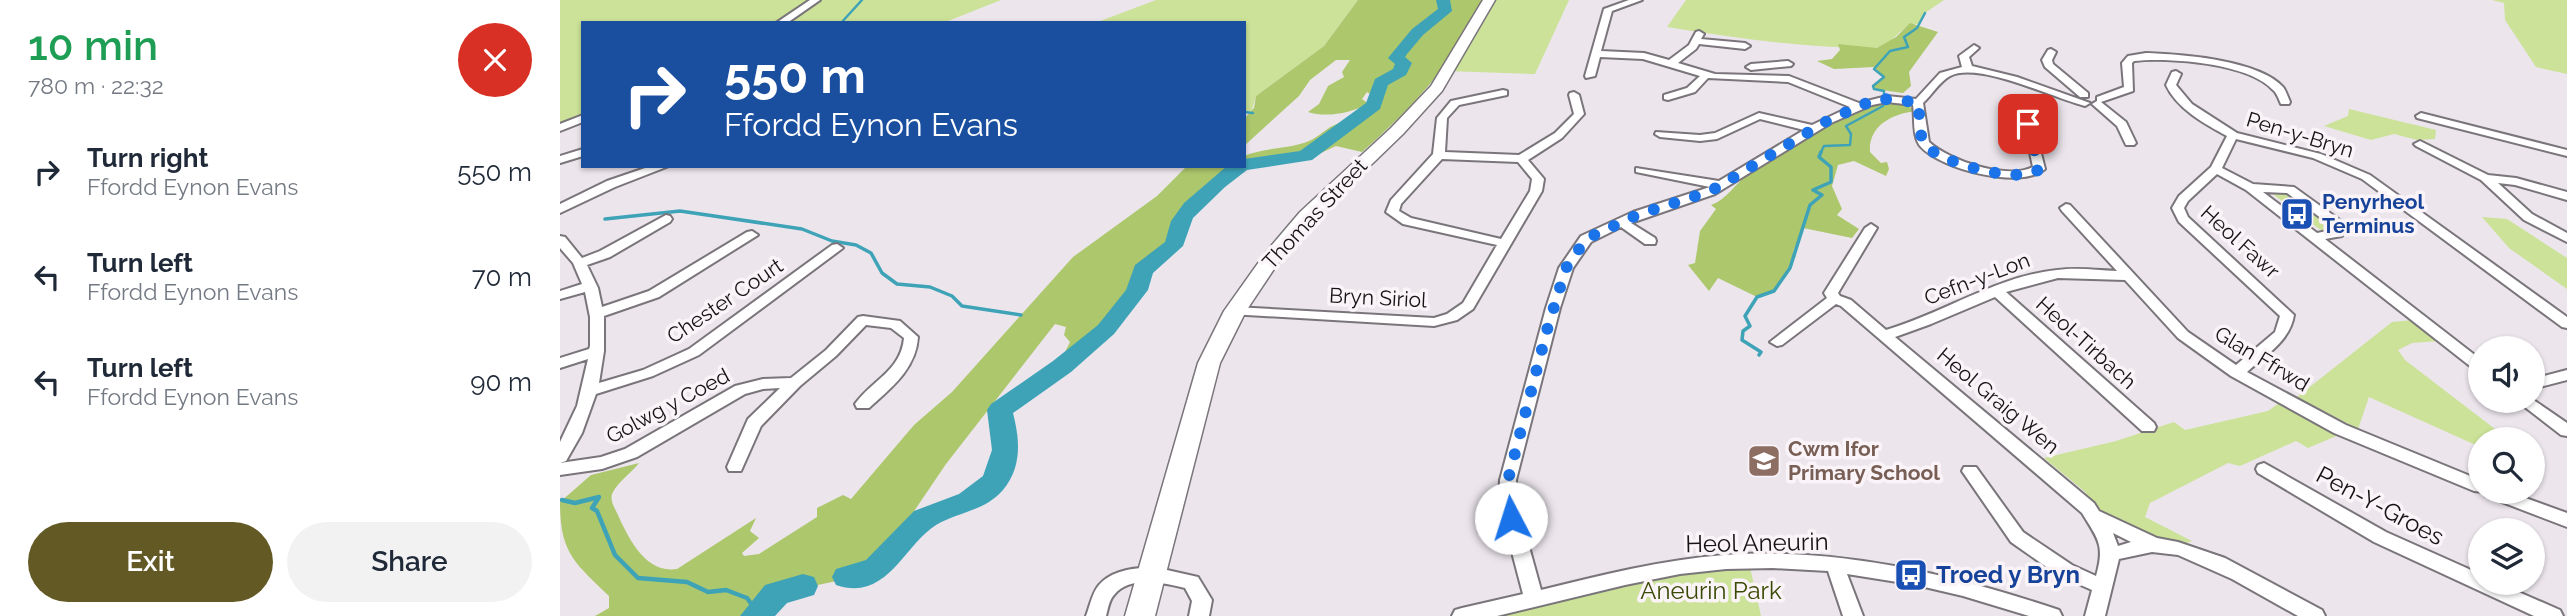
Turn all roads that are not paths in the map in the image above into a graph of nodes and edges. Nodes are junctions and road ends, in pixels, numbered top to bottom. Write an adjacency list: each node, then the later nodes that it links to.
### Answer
1 (816, 0): 5 (street)
2 (1489, 0): 64 (main road, Thomas Street)
3 (1638, 0): 4 (street); 9 (street)
4 (1649, 7)
5 (783, 21)
6 (1745, 46): 10 (street)
7 (1974, 48): 12 (street)
8 (2051, 52): 20 (street)
9 (1597, 54): 10 (street); 15 (street)
10 (1670, 64): 14 (street)
11 (1787, 64): 16 (street)
12 (1968, 70): 20 (street); 22 (street)
13 (2176, 74): 30 (street, Pen-y-Bryn)
14 (1706, 75): 16 (street); 19 (street)
15 (1590, 76)
16 (1736, 78): 24 (street)
17 (1503, 93): 36 (street)
18 (1574, 95): 37 (street)
19 (1668, 97)
20 (2083, 98): 21 (street)
21 (2099, 101): 23 (street); 32 (street)
22 (1917, 102): 24 (street); 27 (street)
23 (2285, 102)
24 (1858, 106): 29 (street)
25 (2421, 116): 35 (street)
26 (581, 119): 28 (street)
27 (2028, 124)
28 (560, 128)
29 (1813, 129): 31 (street); 43 (street)
30 (2233, 135): 40 (street, Heol Fawr); 66 (street, Pen-y-Bryn)
31 (1663, 136)
32 (2130, 143)
33 (2420, 144): 42 (street)
34 (581, 153): 38 (street)
35 (2567, 153)
36 (1439, 155): 37 (street); 56 (street)
37 (1521, 159): 56 (street, Bryn Siriol)
38 (560, 160)
39 (657, 168): 47 (street)
40 (2216, 169): 44 (street); 72 (street, Heol Fawr)
41 (1640, 170): 43 (street)
42 (2485, 178): 45 (street); 53 (street)
43 (1721, 185): 49 (street)
44 (2250, 187): 52 (street); 52 (street)
45 (2567, 196)
46 (2066, 208): 59 (street, Glan Ffrwd)
47 (560, 209)
48 (666, 219): 58 (street)
49 (1621, 222): 55 (street); 95 (street)
50 (1871, 228): 63 (street)
51 (751, 235): 65 (street)
52 (2313, 238): 70 (street)
53 (2567, 238)
54 (560, 240): 58 (street)
55 (1650, 241)
56 (1504, 243): 64 (street, Bryn Siriol)
57 (836, 248): 76 (street, Chester Court)
58 (580, 263): 60 (street)
59 (2129, 276): 61 (street, Cefn-y-Lon); 72 (street, Glan Ffrwd)
60 (589, 286): 62 (street); 65 (street)
61 (1997, 291): 67 (street, Cefn-y-Lon); 79 (street, Heol-Tirbach)
62 (560, 295)
63 (1835, 299): 67 (street, Heol Graig Wen); 68 (street)
64 (1235, 311): 93 (main road, Thomas Street)
65 (595, 314): 69 (street)
66 (2567, 324)
67 (1884, 335): 88 (street, Heol Graig Wen)
68 (1777, 342)
69 (597, 352): 71 (street); 76 (street)
70 (2468, 358)
71 (560, 363)
72 (2236, 373): 86 (street, Glan Ffrwd)
73 (2567, 375): 74 (street)
74 (2545, 381)
75 (796, 383): 77 (street); 82 (street); 83 (street, Golwg y Coed)
76 (591, 390): 81 (street)
77 (863, 404)
78 (2542, 413): 80 (street)
79 (2148, 427)
80 (2567, 431)
81 (560, 457)
82 (735, 467)
83 (560, 469)
84 (2264, 469): 104 (street, Pen-Y-Groes)
85 (1970, 471): 94 (street)
86 (2468, 482)
87 (2524, 504): 89 (street)
88 (2094, 516): 90 (street); 91 (street, Heol Graig Wen)
89 (2567, 520)
90 (2157, 545): 91 (street); 103 (street)
91 (2111, 555): 94 (street)
92 (1835, 566): 95 (street, Heol Aneurin); 100 (street); 101 (street, Heol Aneurin)
93 (1151, 575): 96 (street); 97 (main road, Thomas Street); 98 (street)
94 (2103, 587): 102 (street)
95 (1534, 601): 99 (street, Heol Aneurin)
96 (1096, 616)
97 (1140, 616)
98 (1199, 616)
99 (1462, 616)
100 (1853, 616)
101 (2052, 616)
102 (2095, 616)
103 (2315, 616)
104 (2553, 616)

